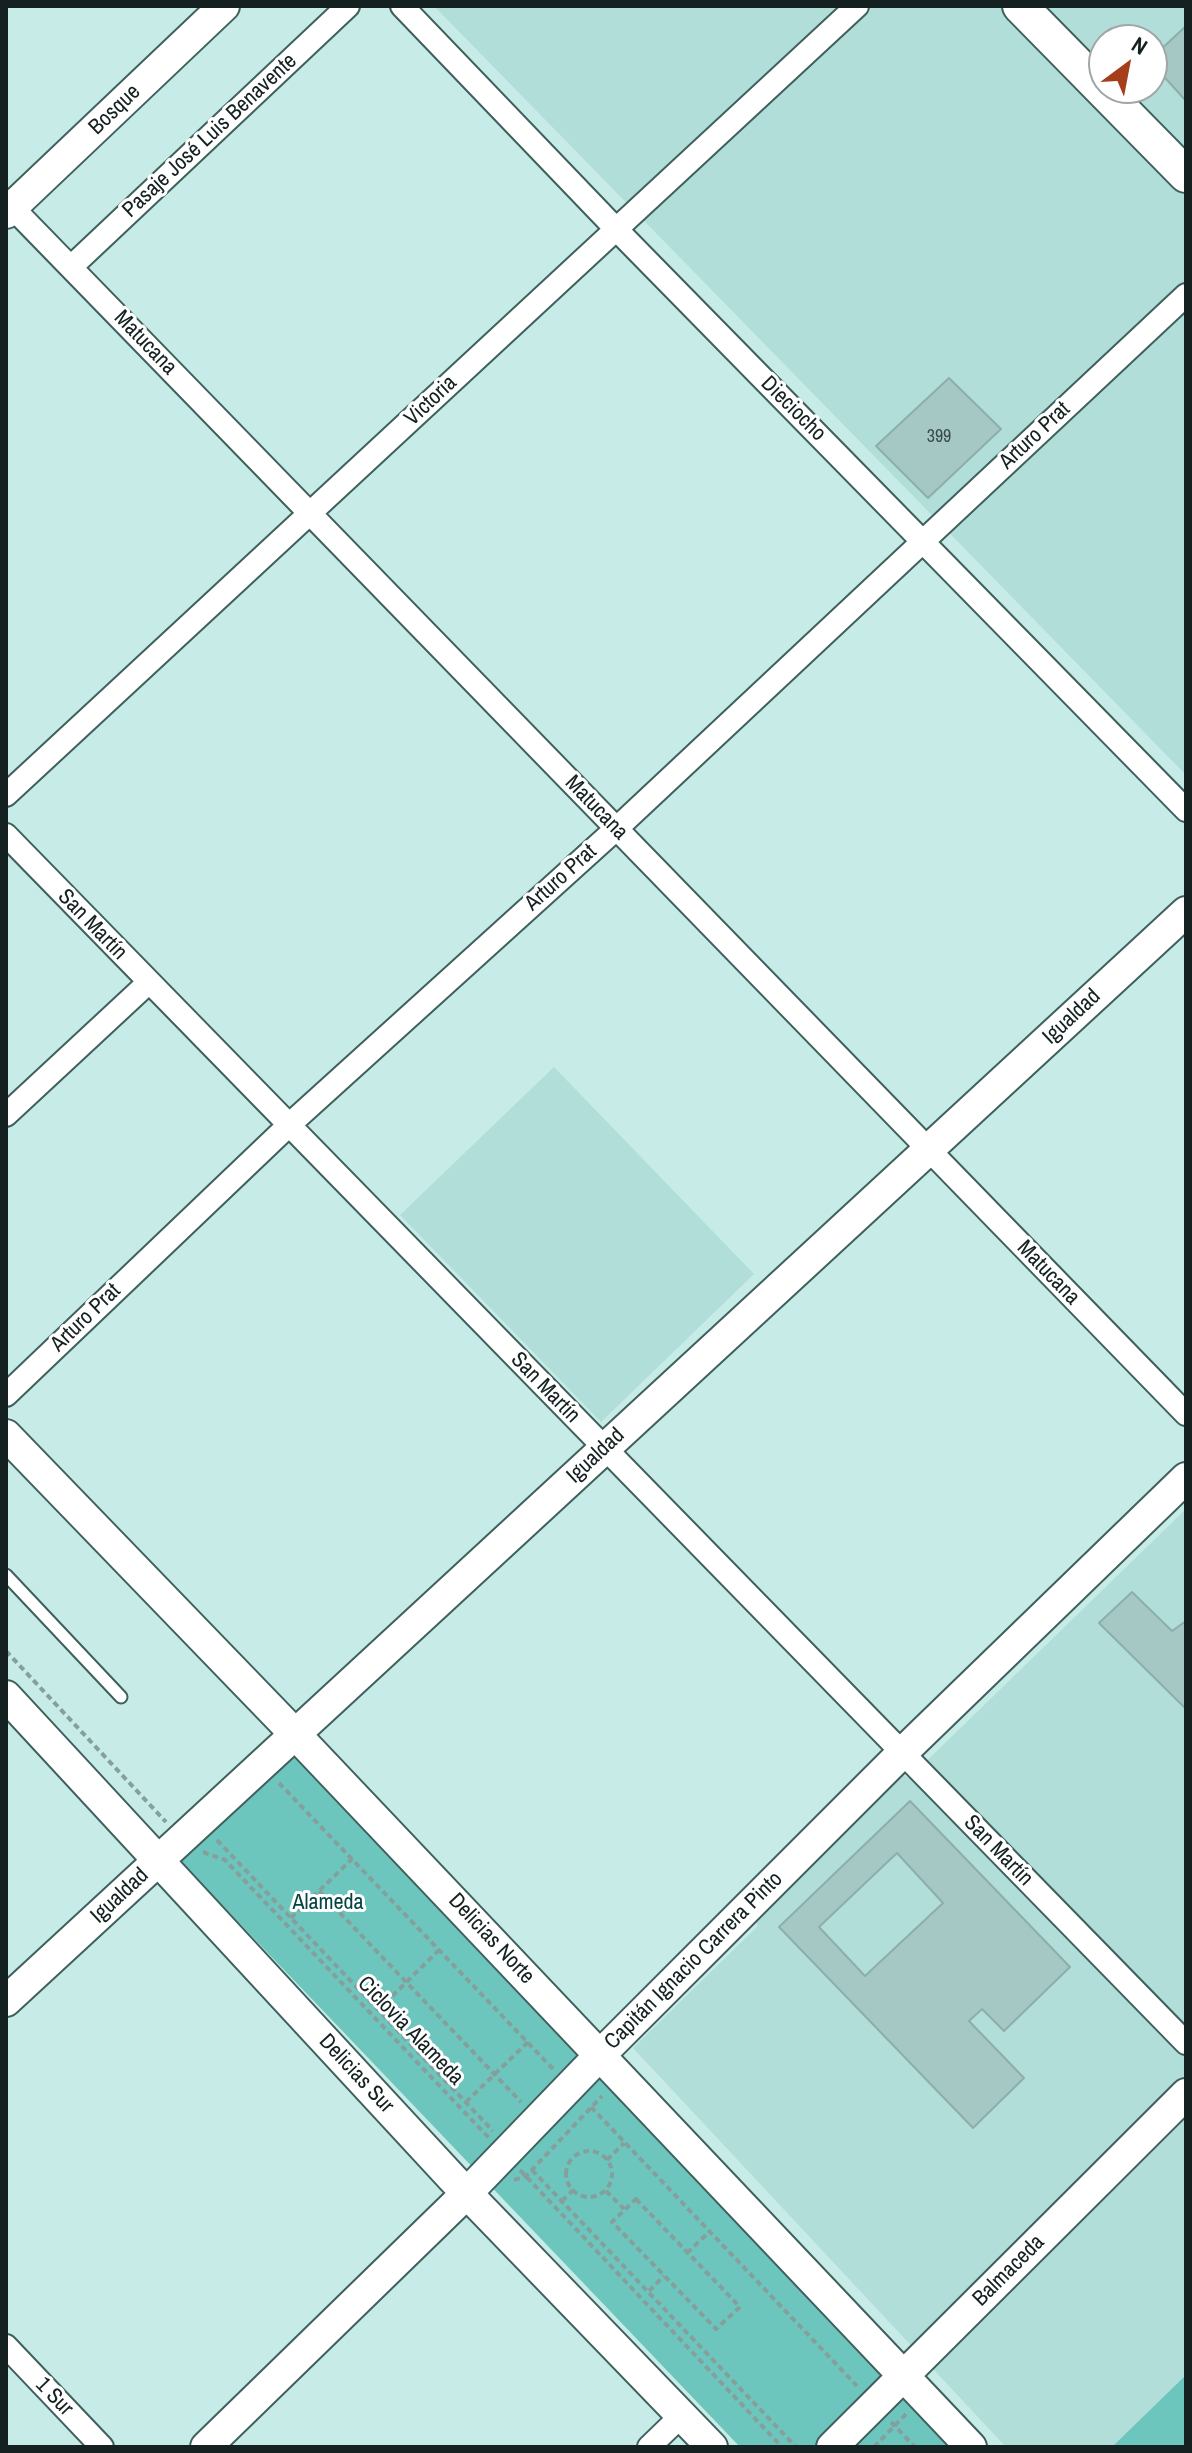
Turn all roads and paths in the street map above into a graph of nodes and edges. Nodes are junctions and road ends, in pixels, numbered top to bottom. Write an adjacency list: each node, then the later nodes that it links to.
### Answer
1 (224, 6): 11 (street, Bosque)
2 (348, 6): 13 (street, Pasaje José Luis Benavente)
3 (402, 6): 12 (street, Dieciocho)
4 (857, 6): 12 (street, Victoria)
5 (1020, 6): 10 (main road)
6 (1052, 6): 7 (main road)
7 (1088, 43)
8 (1148, 104): 9 (main road)
9 (1186, 143)
10 (1186, 175)
11 (8, 207): 13 (street, Matucana)
12 (616, 229): 15 (street, Victoria); 16 (street, Dieciocho)
13 (71, 267): 15 (street, Matucana)
14 (1186, 295): 16 (street, Arturo Prat)
15 (310, 513): 17 (street, Victoria); 19 (street, Matucana)
16 (923, 542): 18 (street, Dieciocho); 19 (street, Arturo Prat)
17 (6, 795)
18 (1186, 810)
19 (616, 829): 24 (street, Arturo Prat); 25 (street, Matucana)
20 (6, 835): 22 (street, San Martín)
21 (1186, 912): 25 (street, Igualdad)
22 (148, 983): 23 (street); 24 (street, San Martín)
23 (6, 1115)
24 (289, 1125): 26 (street, Arturo Prat); 29 (street, San Martín)
25 (928, 1150): 27 (street, Matucana); 29 (street, Igualdad)
26 (6, 1395)
27 (1186, 1414)
28 (6, 1435): 35 (street, Delicias Norte)
29 (604, 1448): 35 (street, Igualdad); 36 (street, San Martín)
30 (1186, 1478): 36 (street, Capitán Ignacio Carrera Pinto)
31 (6, 1575): 34 (lane)
32 (6, 1651): 40 (path, Ciclovia Alameda)
33 (6, 1696): 40 (street, Delicias Sur)
34 (121, 1697)
35 (295, 1734): 40 (street, Igualdad); 50 (street, Delicias Norte)
36 (902, 1753): 49 (street, San Martín); 50 (street, Capitán Ignacio Carrera Pinto)
37 (268, 1792): 41 (path)
38 (227, 1830): 39 (path)
39 (217, 1840): 40 (path); 43 (path)
40 (179, 1849): 46 (street, Igualdad); 58 (path, Ciclovia Alameda); 64 (street, Delicias Sur)
41 (352, 1859): 42 (path); 44 (path)
42 (319, 1891): 43 (path); 45 (path)
43 (291, 1918): 47 (path)
44 (439, 1950): 45 (path); 48 (path)
45 (406, 1982): 47 (path); 52 (path)
46 (6, 2001)
47 (378, 2010): 54 (path)
48 (528, 2042): 51 (path); 52 (path)
49 (1186, 2043)
50 (610, 2066): 56 (path); 58 (street, Capitán Ignacio Carrera Pinto); 72 (street, Delicias Norte)
51 (557, 2073)
52 (495, 2075): 54 (path); 55 (path)
53 (1186, 2094): 72 (street, Balmaceda)
54 (466, 2102): 58 (path)
55 (525, 2106)
56 (591, 2107): 57 (path); 60 (path)
57 (624, 2143): 59 (path); 67 (path)
58 (504, 2156): 61 (path, Ciclovia Alameda); 61 (path); 64 (street, Capitán Ignacio Carrera Pinto)
59 (607, 2160): 62 (path); 63 (path)
60 (532, 2170): 61 (path); 65 (path)
61 (526, 2176): 79 (path, Ciclovia Alameda)
62 (573, 2190): 63 (path); 65 (path)
63 (606, 2191): 66 (path)
64 (467, 2193): 74 (street, Delicias Sur); 76 (street, Capitán Ignacio Carrera Pinto)
65 (562, 2201): 70 (path)
66 (624, 2210): 68 (path); 69 (path)
67 (709, 2231): 68 (path); 73 (path)
68 (687, 2253): 69 (path)
69 (664, 2276): 70 (path)
70 (648, 2292): 80 (path)
71 (6, 2346): 75 (street, 1 Sur)
72 (913, 2387): 81 (street, Balmaceda); 82 (path); 83 (street, Delicias Norte)
73 (859, 2388)
74 (681, 2416): 77 (street); 78 (street, Delicias Sur)
75 (102, 2447)
76 (206, 2447)
77 (649, 2447)
78 (712, 2447)
79 (782, 2447)
80 (796, 2447)
81 (832, 2447)
82 (874, 2447)
83 (971, 2447)

